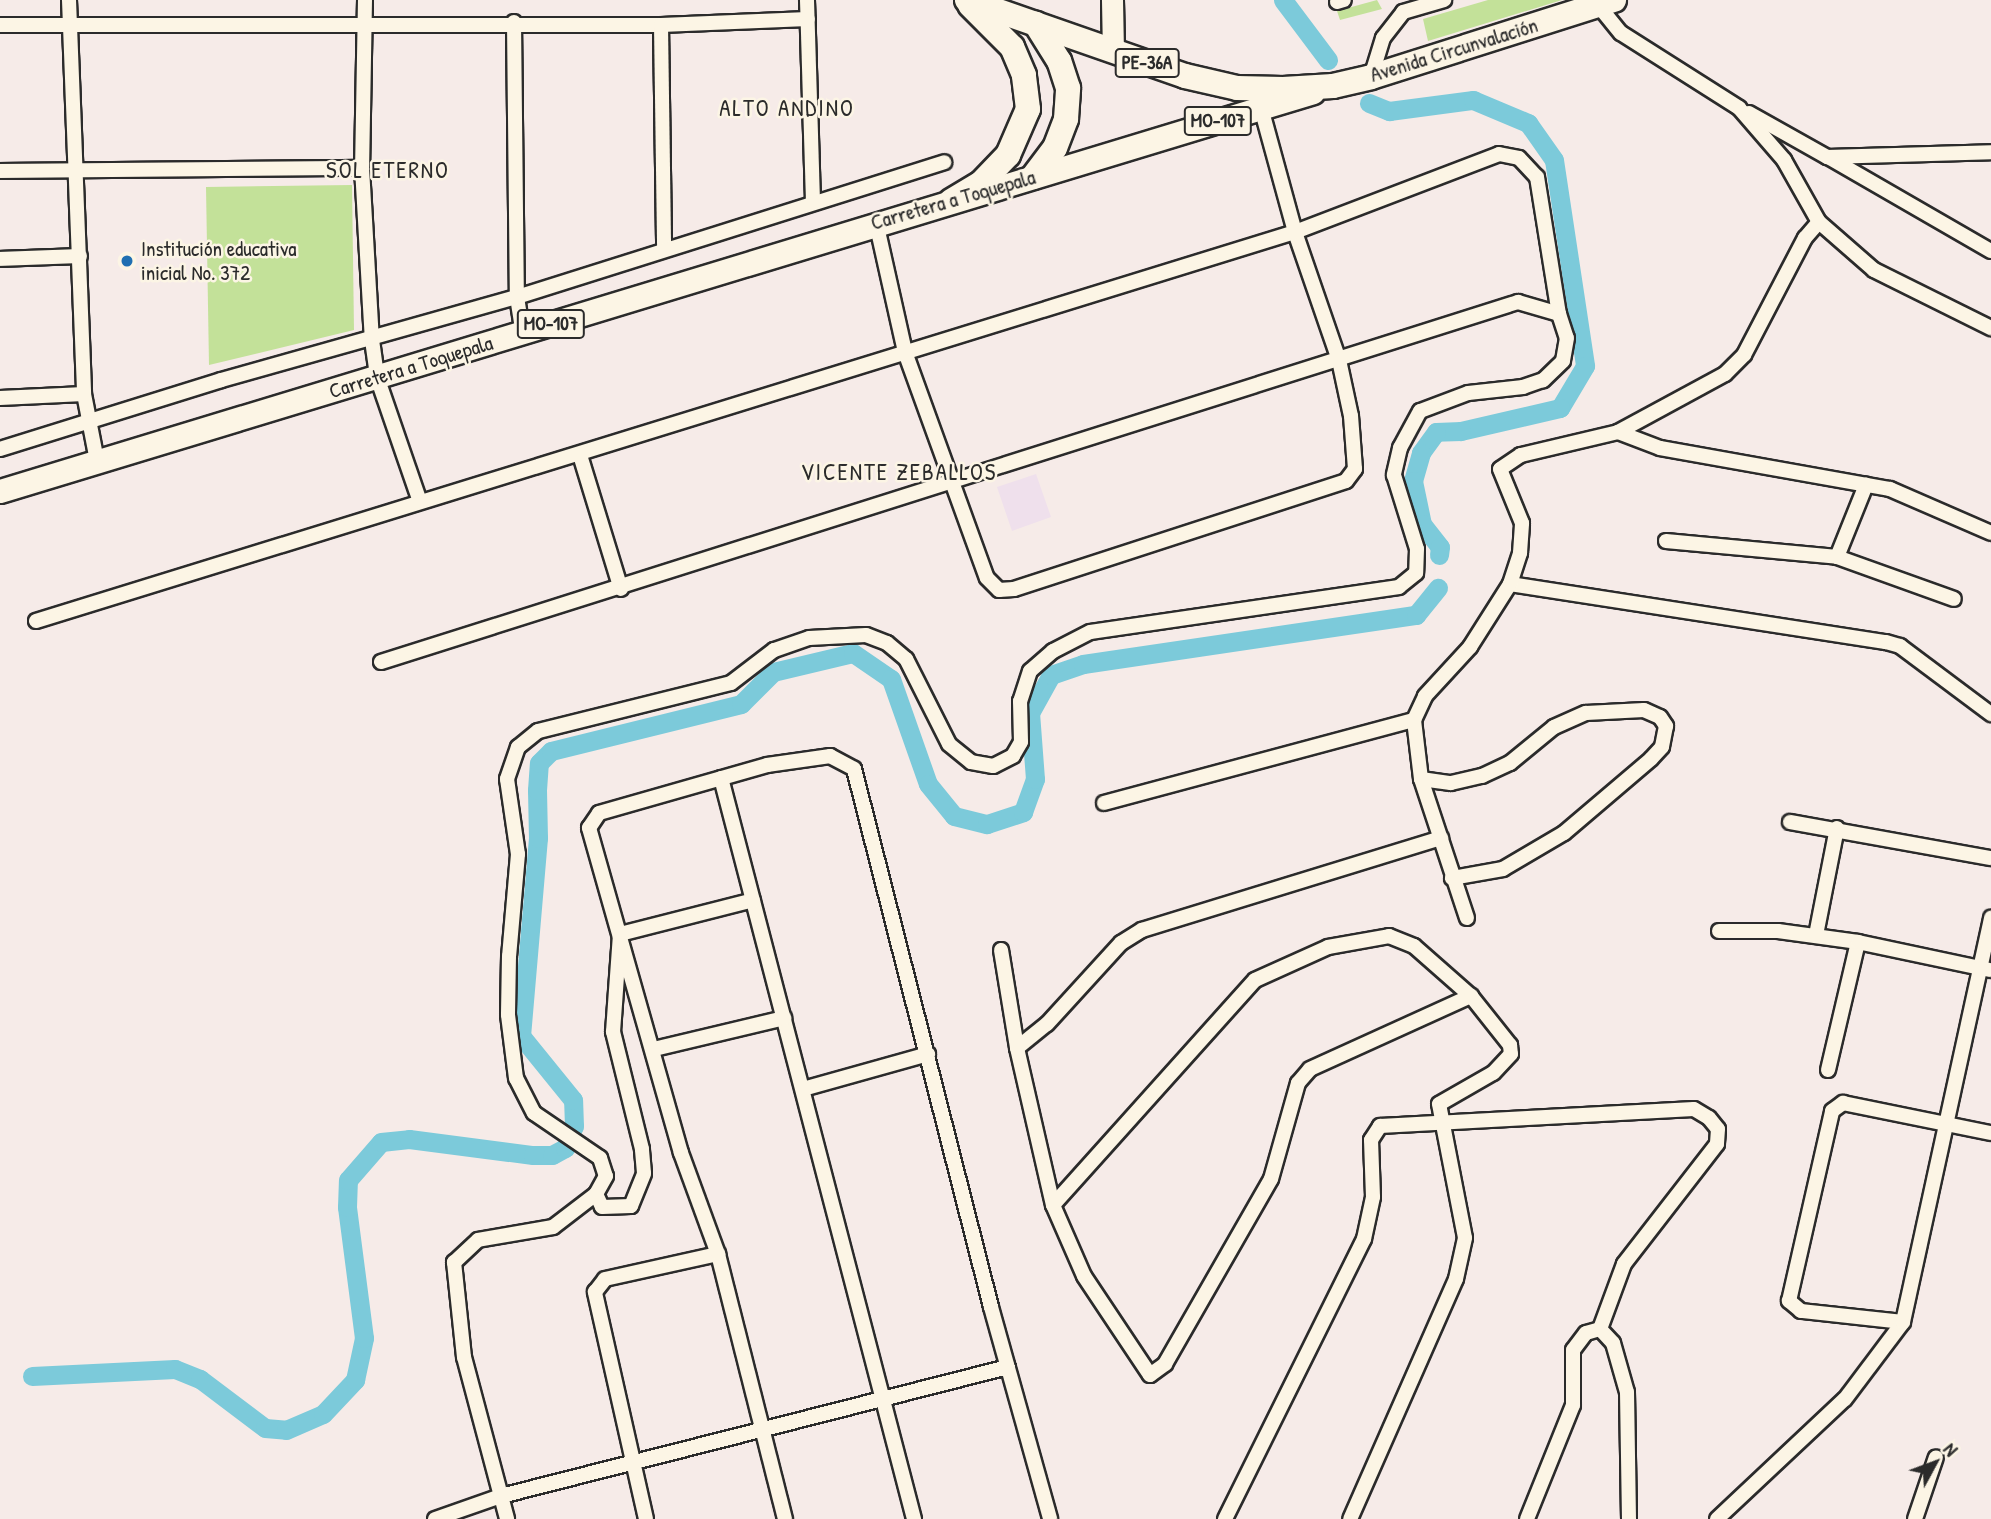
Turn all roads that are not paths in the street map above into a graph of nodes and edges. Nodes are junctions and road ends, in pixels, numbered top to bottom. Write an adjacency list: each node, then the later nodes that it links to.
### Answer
1 (69, 0): 12 (street)
2 (365, 0): 11 (street)
3 (807, 0): 9 (street)
4 (966, 0): 13 (highway, Avenida Circunvalación / PE-36A); 30 (highway)
5 (1112, 0): 16 (main road)
6 (1444, 0): 8 (street)
7 (1606, 3): 17 (highway, Avenida Circunvalación / PE-36A); 20 (street)
8 (1401, 6): 17 (street)
9 (808, 19): 15 (street); 29 (street)
10 (514, 22): 11 (street); 15 (street); 38 (street)
11 (364, 23): 12 (street); 25 (street)
12 (70, 24): 14 (street); 26 (street)
13 (1036, 24): 16 (highway, Avenida Circunvalación / PE-36A); 28 (highway)
14 (0, 25)
15 (661, 25): 34 (street)
16 (1113, 51): 18 (highway, Avenida Circunvalación / PE-36A)
17 (1371, 77): 18 (highway, Avenida Circunvalación / PE-36A)
18 (1333, 86): 19 (main road, Avenida Circunvalación / MO-107)
19 (1261, 108): 22 (main road, Avenida Circunvalación / MO-107); 33 (street)
20 (1739, 108): 23 (street); 32 (street)
21 (1991, 152): 23 (street)
22 (1102, 156): 28 (main road, Carretera a Toquepala / MO-107)
23 (1827, 156): 35 (street)
24 (944, 162): 29 (street)
25 (362, 168): 26 (street); 42 (street)
26 (79, 170): 27 (street); 36 (street)
27 (0, 171)
28 (1033, 177): 30 (main road, Carretera a Toquepala / MO-107)
29 (813, 201): 34 (street)
30 (951, 201): 31 (main road, Carretera a Toquepala / MO-107)
31 (876, 222): 41 (main road, Carretera a Toquepala / MO-107); 43 (street)
32 (1819, 222): 40 (street); 49 (street)
33 (1295, 232): 39 (street); 43 (street); 44 (street)
34 (664, 248): 38 (street)
35 (1991, 251)
36 (80, 256): 37 (street); 46 (street)
37 (0, 259)
38 (517, 298): 41 (street); 42 (street)
39 (1559, 314): 44 (street); 94 (street)
40 (1991, 328)
41 (523, 333): 45 (main road, Carretera a Toquepala / MO-107)
42 (372, 340): 45 (street); 48 (street)
43 (905, 352): 51 (street); 53 (street)
44 (1339, 360): 53 (street); 53 (street)
45 (377, 377): 52 (main road, Carretera a Toquepala / MO-107); 56 (street)
46 (84, 394): 47 (street); 48 (street)
47 (0, 398)
48 (90, 419): 50 (street); 52 (street)
49 (1618, 432): 54 (street); 60 (street)
50 (0, 449)
51 (580, 455): 56 (street); 61 (street)
52 (97, 461): 55 (main road, Carretera a Toquepala / MO-107)
53 (950, 478): 61 (street)
54 (1866, 485): 57 (street); 59 (street)
55 (0, 491)
56 (419, 499): 63 (street)
57 (1991, 533)
58 (1666, 541): 59 (street)
59 (1837, 557): 62 (street)
60 (1510, 584): 65 (street); 66 (street)
61 (621, 589): 64 (street)
62 (1954, 599)
63 (36, 621)
64 (381, 662)
65 (1991, 714)
66 (1414, 720): 68 (street); 69 (street)
67 (721, 778): 75 (street); 79 (street); 88 (street)
68 (1421, 779): 72 (street); 74 (street)
69 (1104, 803)
70 (1790, 822): 71 (street)
71 (1837, 828): 73 (street); 80 (street)
72 (1441, 838): 74 (street); 86 (street)
73 (1991, 858)
74 (1452, 878): 77 (street)
75 (753, 900): 79 (street); 85 (street)
76 (1991, 917): 83 (street)
77 (1467, 918)
78 (1718, 931): 80 (street)
79 (620, 934): 87 (street); 94 (street)
80 (1816, 934): 81 (street)
81 (1858, 942): 83 (street); 89 (street)
82 (1001, 950): 86 (street)
83 (1987, 969): 92 (street)
84 (1471, 996): 91 (street); 95 (street); 95 (street)
85 (784, 1018): 87 (street); 90 (street)
86 (1017, 1048): 95 (street)
87 (654, 1049): 96 (street)
88 (928, 1054): 90 (street); 99 (street)
89 (1828, 1070)
90 (803, 1089): 100 (street)
91 (1441, 1121): 98 (street); 111 (street); 112 (street)
92 (1948, 1122): 93 (street); 97 (street); 97 (street)
93 (1991, 1133)
94 (596, 1195): 104 (street)
95 (1053, 1205)
96 (718, 1254): 101 (street); 103 (street)
97 (1903, 1322): 115 (street)
98 (1600, 1329): 113 (street); 114 (street)
99 (1007, 1367): 100 (street); 110 (street)
100 (882, 1399): 101 (street); 109 (street)
101 (761, 1430): 103 (street); 108 (street)
102 (1936, 1457): 116 (street)
103 (632, 1463): 104 (street); 107 (street)
104 (501, 1496): 105 (street); 106 (street)
105 (435, 1519)
106 (507, 1519)
107 (646, 1519)
108 (785, 1519)
109 (914, 1519)
110 (1050, 1519)
111 (1225, 1519)
112 (1350, 1519)
113 (1527, 1519)
114 (1629, 1519)
115 (1717, 1519)
116 (1915, 1519)

